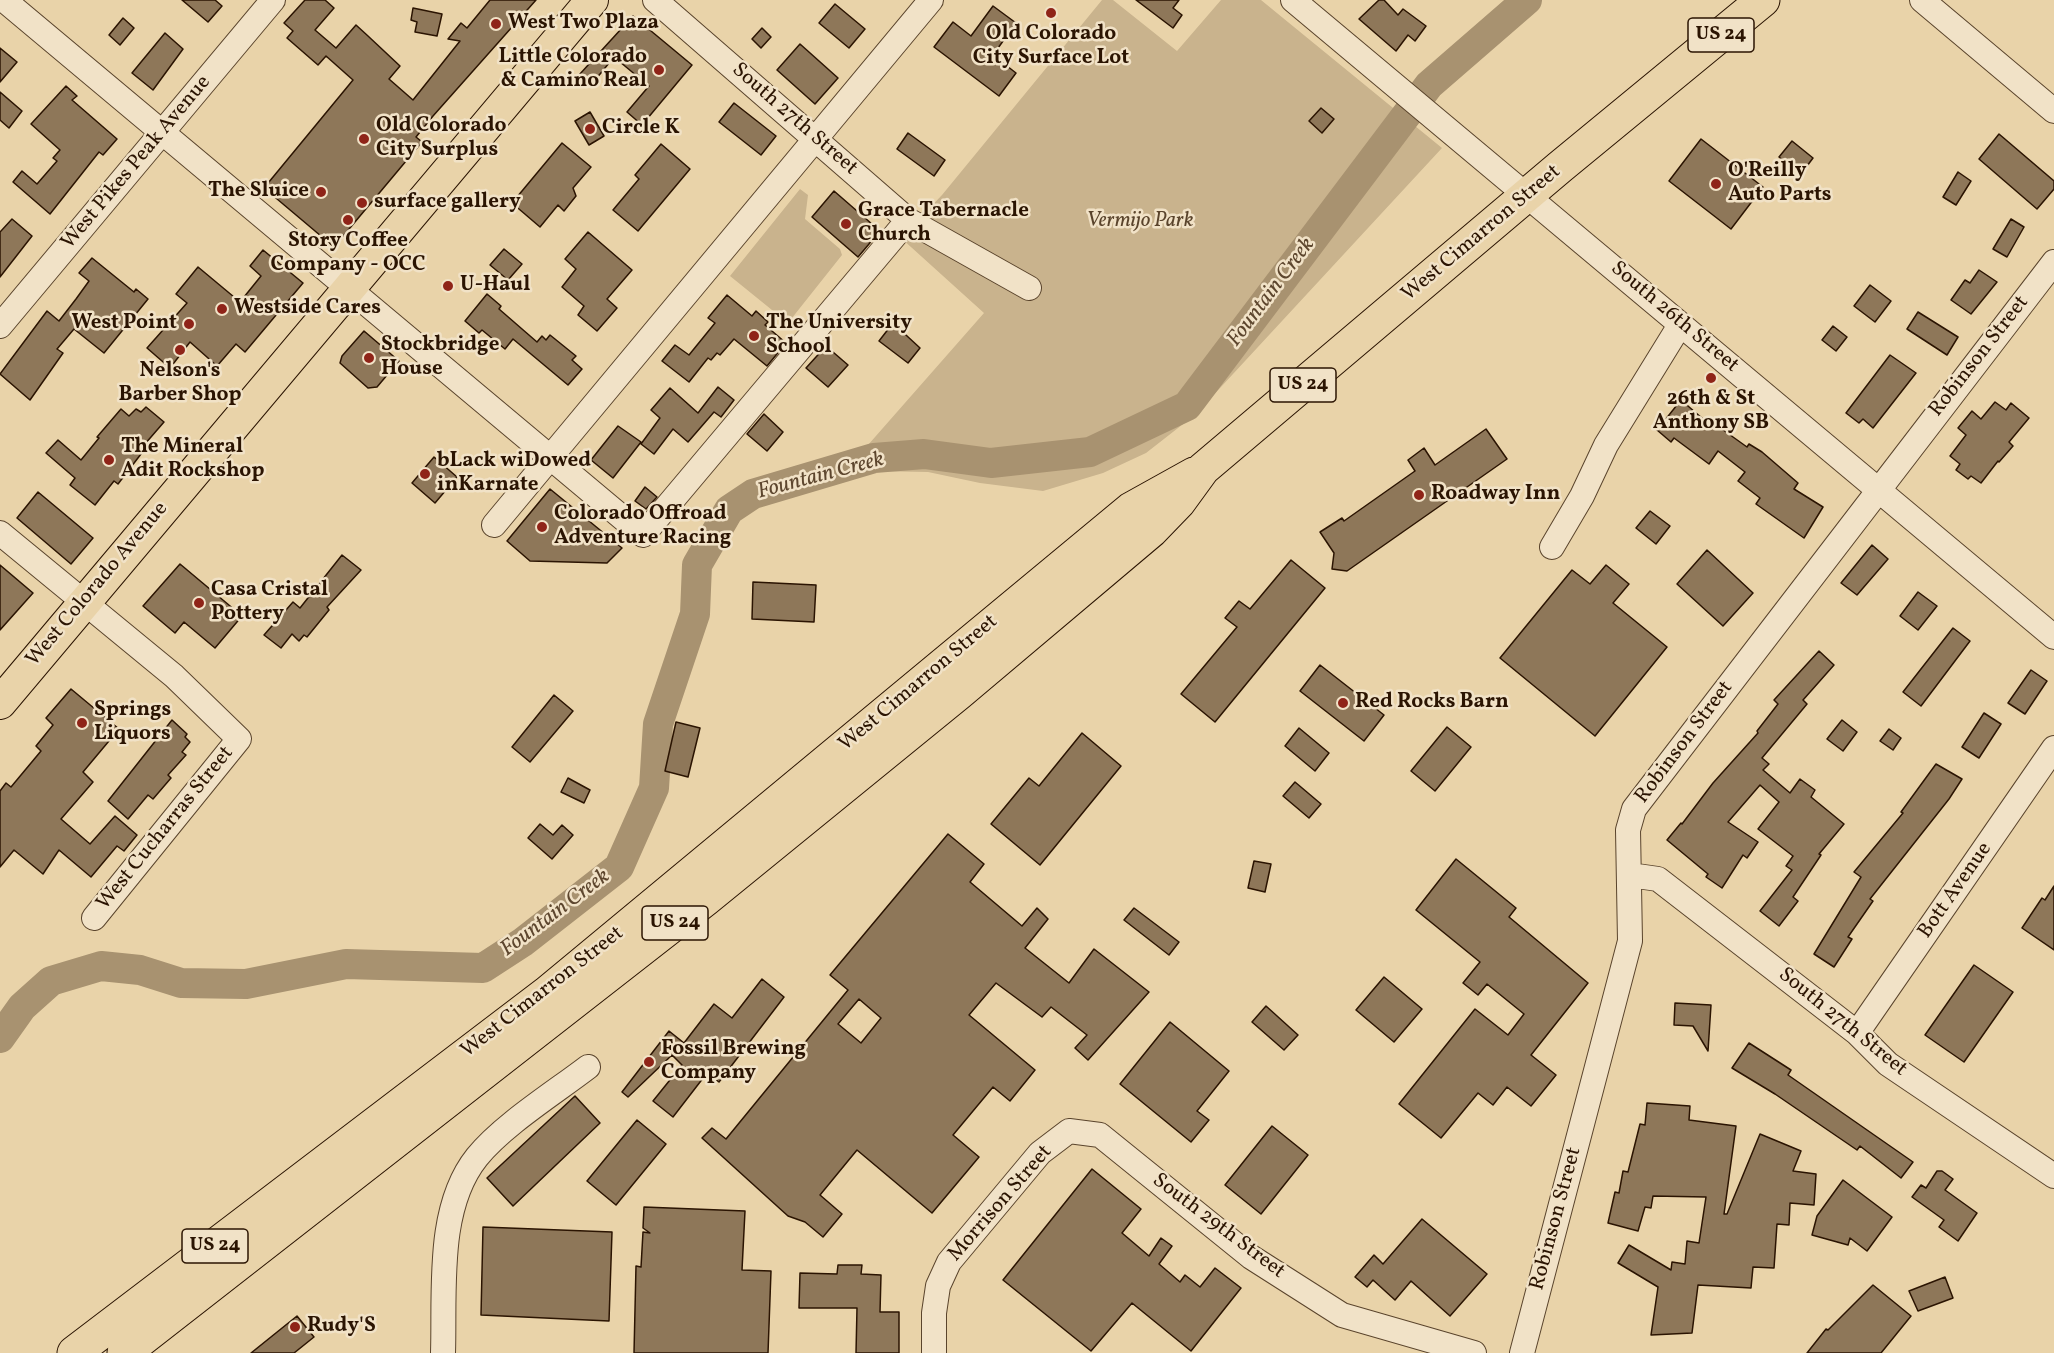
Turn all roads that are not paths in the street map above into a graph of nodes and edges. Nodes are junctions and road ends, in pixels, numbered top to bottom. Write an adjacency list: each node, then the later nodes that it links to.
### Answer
1 (4, 0): 10 (street)
2 (273, 0): 10 (street, West Pikes Peak Avenue)
3 (592, 0): 15 (main road, West Colorado Avenue)
4 (655, 0): 11 (street, South 27th Street)
5 (931, 0): 11 (street)
6 (1293, 0): 12 (street, South 26th Street)
7 (1763, 0): 12 (highway, West Cimarron Street / US 24)
8 (1922, 0): 9 (street)
9 (2054, 111)
10 (163, 133): 15 (street); 18 (street, West Pikes Peak Avenue)
11 (815, 137): 13 (street, South 27th Street); 19 (street)
12 (1527, 195): 17 (street, South 26th Street); 20 (highway, West Cimarron Street / US 24)
13 (908, 220): 16 (street, South 27th Street); 19 (street)
14 (2054, 262): 21 (street, Robinson Street)
15 (348, 288): 19 (street); 25 (main road, West Colorado Avenue)
16 (1029, 288)
17 (1680, 325): 21 (street, South 26th Street); 24 (street)
18 (0, 326)
19 (548, 458): 22 (street)
20 (1203, 469): 35 (highway, West Cimarron Street / US 24); 36 (highway, West Cimarron Street / US 24)
21 (1878, 491): 26 (street, South 26th Street); 29 (street, Robinson Street)
22 (494, 525)
23 (0, 533): 25 (street)
24 (1552, 547)
25 (83, 602): 27 (main road, West Colorado Avenue); 30 (street, West Cucharras Street)
26 (2054, 637)
27 (0, 703)
28 (2054, 748): 31 (street, Bott Avenue)
29 (1630, 875): 31 (street, South 27th Street); 40 (street, Robinson Street)
30 (94, 918)
31 (1857, 1033): 34 (street, South 27th Street)
32 (588, 1067): 37 (street)
33 (1069, 1131): 38 (street, Morrison Street); 39 (street, South 29th Street)
34 (2054, 1176)
35 (74, 1353)
36 (124, 1353)
37 (443, 1353)
38 (934, 1353)
39 (1474, 1353)
40 (1522, 1353)

